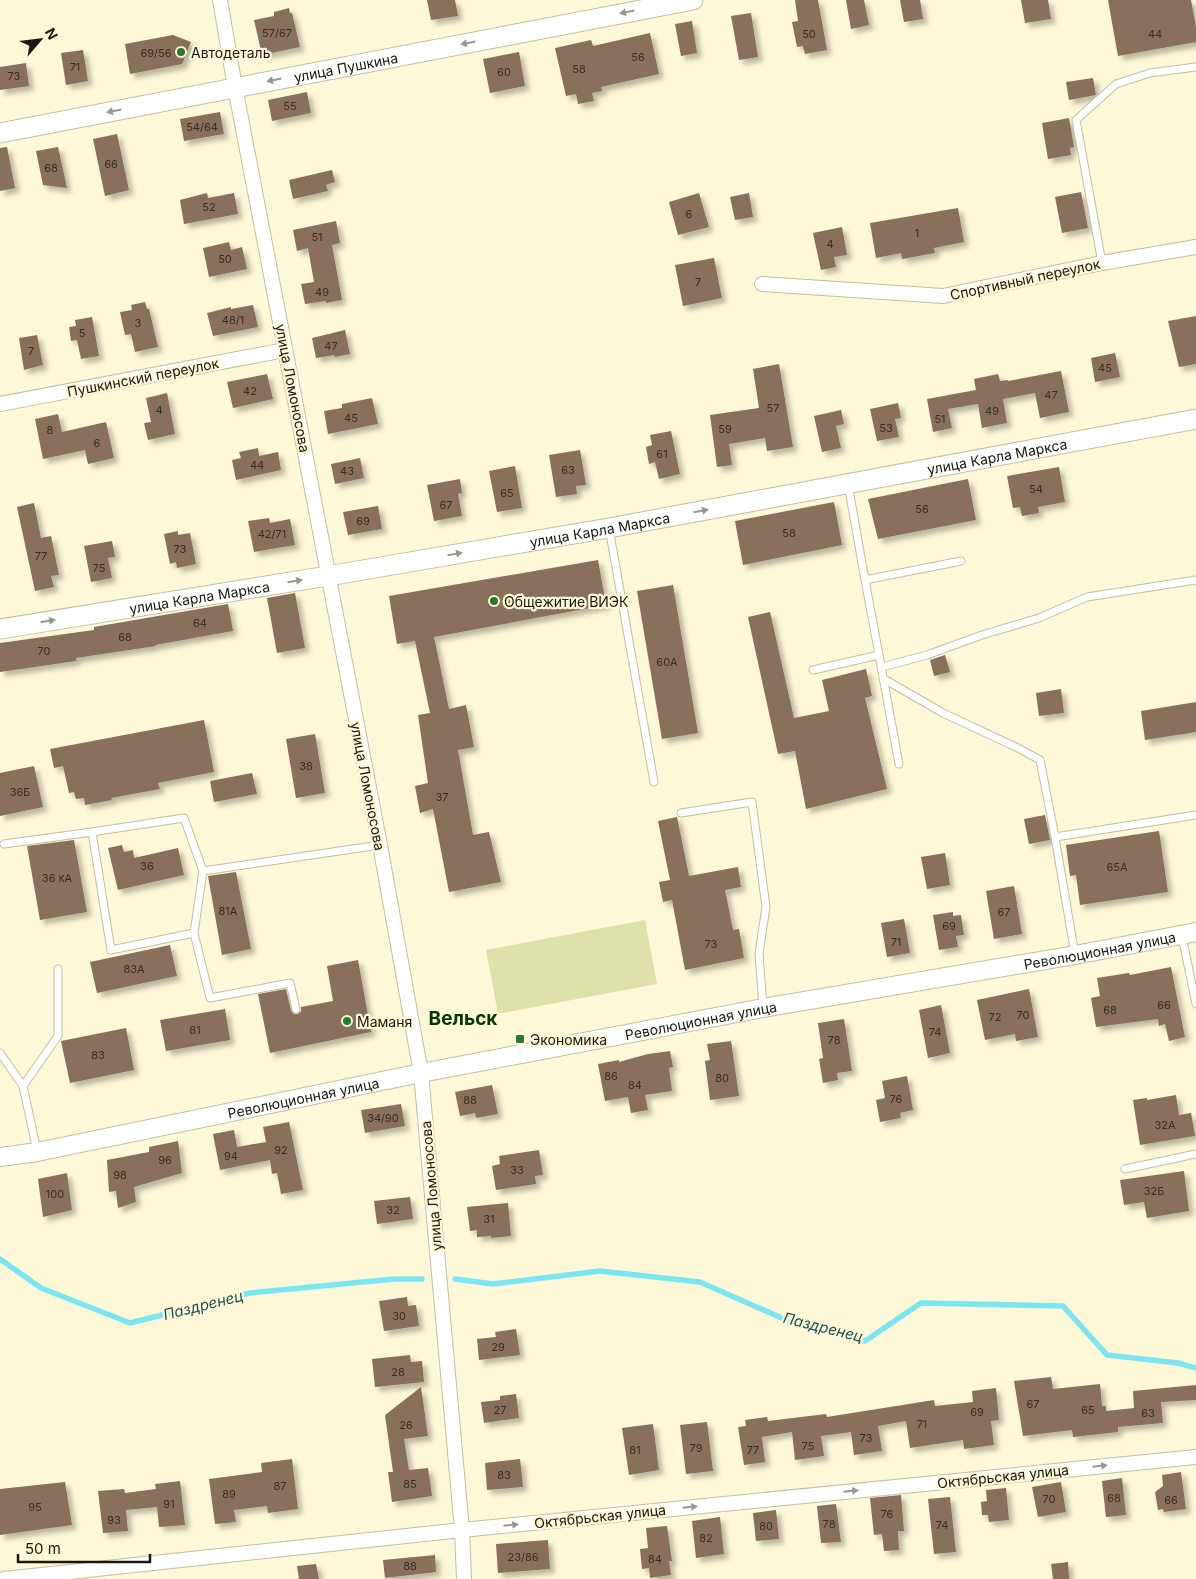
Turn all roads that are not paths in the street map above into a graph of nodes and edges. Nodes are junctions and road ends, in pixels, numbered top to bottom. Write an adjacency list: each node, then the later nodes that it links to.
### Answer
1 (220, 0): 4 (street, улица Ломоносова)
2 (692, 0): 4 (main road, улица Пушкина, one-way to 4)
3 (1196, 67): 7 (lane)
4 (235, 87): 5 (main road, улица Пушкина, one-way to 5); 9 (street, улица Ломоносова)
5 (0, 133)
6 (1196, 248): 7 (street, Спортивный переулок)
7 (1102, 263): 8 (street, Спортивный переулок)
8 (762, 284)
9 (286, 350): 10 (street, Пушкинский переулок); 15 (street, улица Ломоносова)
10 (0, 404)
11 (1196, 419): 12 (main road, улица Карла Маркса)
12 (848, 484): 13 (main road, улица Карла Маркса, one-way to 12); 16 (lane)
13 (609, 528): 15 (main road, улица Карла Маркса, one-way to 13); 24 (lane)
14 (961, 561): 16 (lane)
15 (328, 576): 18 (main road, улица Карла Маркса, one-way to 15); 30 (street, улица Ломоносова)
16 (865, 580): 19 (lane)
17 (1196, 580): 20 (lane)
18 (0, 628)
19 (880, 655): 20 (lane); 21 (lane)
20 (882, 667): 22 (lane)
21 (813, 670)
22 (884, 679): 23 (lane); 28 (lane)
23 (899, 764)
24 (654, 782)
25 (682, 813): 37 (lane)
26 (1196, 815): 28 (lane)
27 (92, 832): 29 (lane); 31 (lane); 32 (lane)
28 (1055, 837): 34 (lane)
29 (4, 844)
30 (380, 845): 31 (lane); 40 (street, улица Ломоносова)
31 (203, 871): 32 (lane)
32 (194, 933): 38 (lane)
33 (1189, 934): 34 (street, Революционная улица); 36 (lane)
34 (1076, 955): 37 (street, Революционная улица)
35 (58, 969): 41 (lane)
36 (1196, 1004)
37 (763, 1008): 40 (street, Революционная улица)
38 (296, 1009)
39 (0, 1052): 41 (lane)
40 (421, 1073): 42 (street, Революционная улица); 47 (street, улица Ломоносова)
41 (23, 1086): 42 (lane)
42 (37, 1152): 44 (street, Революционная улица)
43 (1196, 1154): 45 (lane)
44 (0, 1157)
45 (1125, 1169)
46 (1196, 1457): 47 (street, Октябрьская улица, one-way to 46)
47 (462, 1530): 48 (street, Октябрьская улица); 50 (street, улица Ломоносова)
48 (39, 1577): 49 (street, Октябрьская улица)
49 (4, 1579)
50 (464, 1579)

